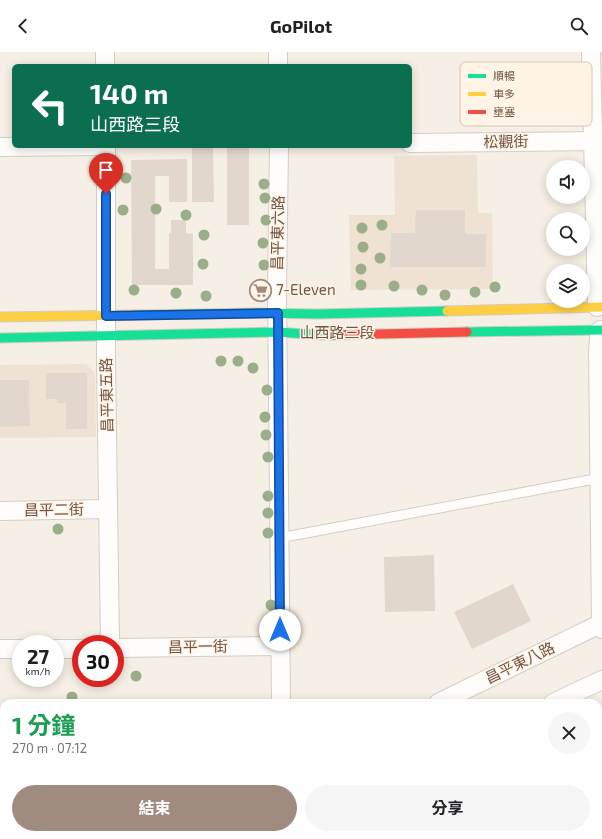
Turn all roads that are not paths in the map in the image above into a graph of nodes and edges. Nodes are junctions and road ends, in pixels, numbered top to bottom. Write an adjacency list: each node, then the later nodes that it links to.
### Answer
1 (104, 52): 5 (street)
2 (278, 52): 6 (street)
3 (591, 52): 4 (street)
4 (592, 62)
5 (105, 64)
6 (278, 64)
7 (592, 67): 8 (street)
8 (597, 141): 9 (street, 松觀街); 14 (street)
9 (412, 143)
10 (0, 147): 11 (street)
11 (12, 147)
12 (106, 148): 16 (street, 昌平東五路)
13 (279, 148): 15 (street, 昌平東六路)
14 (600, 307): 15 (street, 山西路三段)
15 (278, 313): 16 (street, 山西路三段); 19 (street, 昌平東六路)
16 (106, 316): 17 (street, 山西路三段); 20 (street, 昌平東五路)
17 (0, 318)
18 (601, 330): 19 (street, 山西路三段); 22 (street)
19 (278, 332): 20 (street, 山西路三段); 25 (street, 昌平東六路)
20 (106, 336): 21 (street, 山西路三段); 23 (street, 昌平東五路)
21 (0, 338)
22 (600, 478): 25 (lane); 26 (street)
23 (108, 509): 24 (street, 昌平二街); 27 (street, 昌平東五路)
24 (0, 511)
25 (280, 536): 28 (street, 昌平東六路)
26 (602, 625): 34 (street, 昌平東八路)
27 (110, 635)
28 (280, 646): 29 (street, 昌平一街); 33 (street, 昌平東六路)
29 (124, 648)
30 (0, 649): 31 (street)
31 (12, 649)
32 (602, 680): 35 (street)
33 (281, 699)
34 (446, 699)
35 (562, 699)

